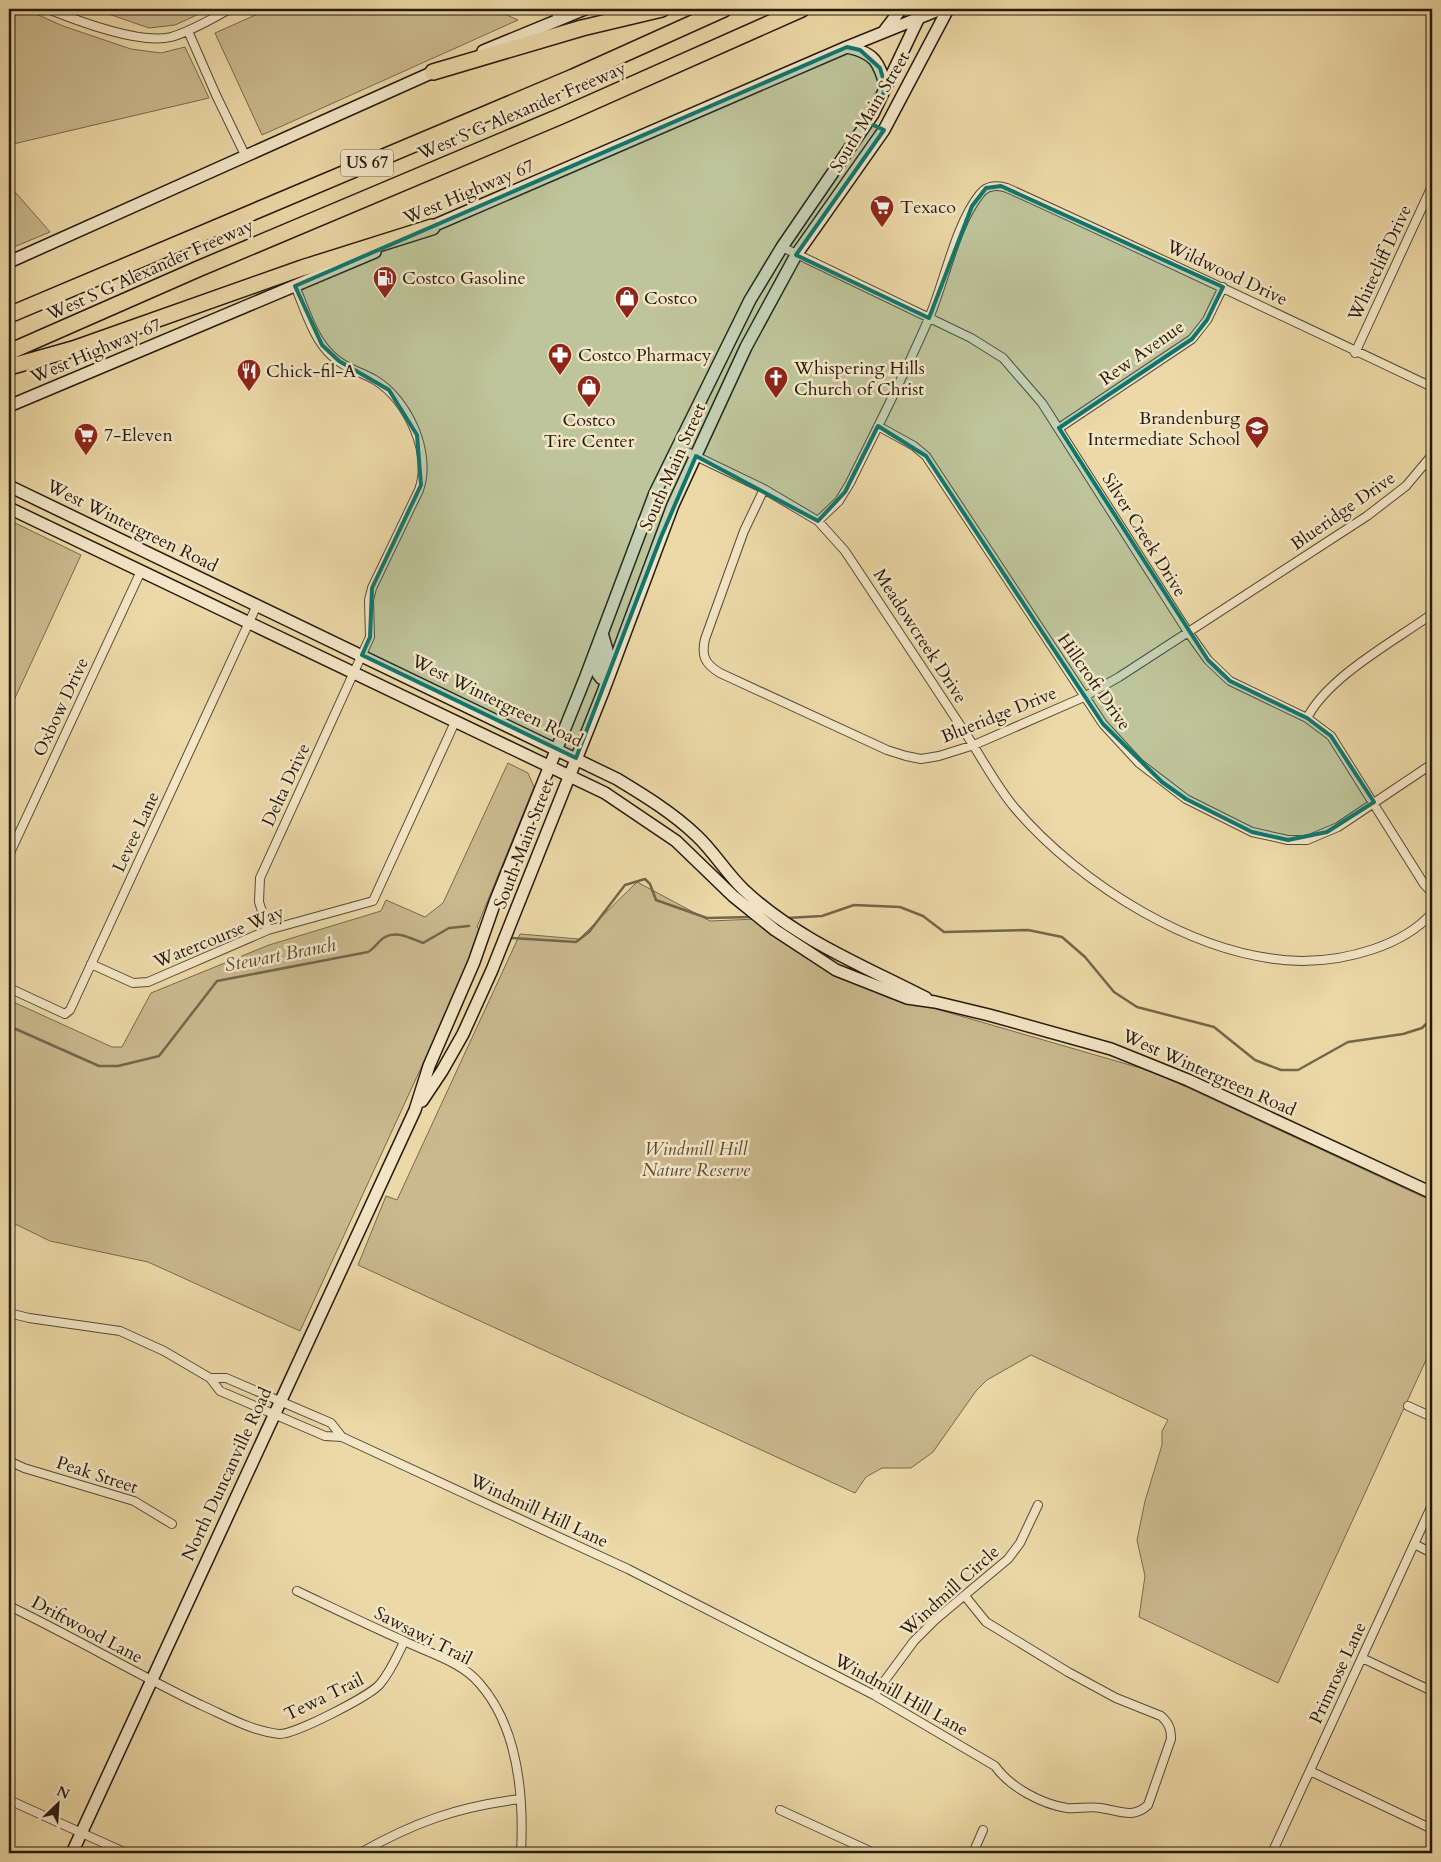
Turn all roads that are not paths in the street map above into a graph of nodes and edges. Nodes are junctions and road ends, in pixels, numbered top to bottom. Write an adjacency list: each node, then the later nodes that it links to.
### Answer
1 (48, 9): 12 (street)
2 (230, 9): 12 (street)
3 (585, 9): 11 (main road)
4 (662, 9): 15 (highway)
5 (724, 9): 27 (highway, West S G Alexander Freeway / US 67)
6 (802, 9): 31 (highway, West S G Alexander Freeway / US 67)
7 (901, 9): 13 (main road)
8 (941, 9): 10 (main road, West Highway 67)
9 (948, 9): 18 (main road, South Main Street)
10 (921, 13): 13 (main road, West Highway 67); 16 (main road, South Main Street)
11 (557, 14): 15 (main road)
12 (188, 31): 19 (street)
13 (880, 34): 14 (main road, West Highway 67)
14 (847, 47): 16 (main road); 21 (main road, West Highway 67)
15 (433, 72): 19 (main road)
16 (886, 88): 17 (main road, South Main Street)
17 (868, 122): 18 (main road); 22 (main road, South Main Street)
18 (884, 130): 23 (main road, South Main Street)
19 (246, 157): 24 (main road)
20 (1432, 186): 32 (street, Whitecliff Drive)
21 (432, 227): 25 (main road, West Highway 67); 33 (highway)
22 (782, 247): 23 (street, Silver Creek Drive); 29 (main road, South Main Street)
23 (796, 255): 28 (street, Silver Creek Drive); 30 (main road, South Main Street)
24 (9, 262)
25 (295, 286): 35 (main road, West Highway 67); 55 (street, Delta Drive)
26 (1223, 287): 28 (street, Wildwood Drive); 32 (street, Wildwood Drive); 37 (street, Rew Avenue)
27 (9, 315)
28 (929, 318): 36 (street); 37 (street, Silver Creek Drive)
29 (731, 339): 30 (main road); 38 (main road, South Main Street)
30 (746, 347): 40 (main road, South Main Street)
31 (9, 352)
32 (1355, 352): 34 (street, Wildwood Drive)
33 (9, 367)
34 (1432, 388)
35 (9, 406)
36 (878, 426): 44 (street); 58 (street, Hillcroft Drive)
37 (1059, 428): 53 (street, Silver Creek Drive)
38 (677, 447): 40 (street, Meadowcreek Drive); 48 (main road, South Main Street)
39 (1432, 455): 53 (street, Blueridge Drive)
40 (696, 456): 42 (street, Meadowcreek Drive); 49 (main road, South Main Street)
41 (9, 486): 45 (main road, West Wintergreen Road)
42 (764, 489): 44 (street, Meadowcreek Drive); 61 (street, Blueridge Drive)
43 (9, 508): 46 (main road, West Wintergreen Road)
44 (818, 520): 61 (street, Meadowcreek Drive)
45 (83, 522): 46 (main road); 50 (main road, West Wintergreen Road)
46 (75, 540): 47 (main road, West Wintergreen Road)
47 (141, 571): 52 (main road, West Wintergreen Road); 68 (street, Oxbow Drive)
48 (622, 581): 49 (main road); 54 (main road, South Main Street)
49 (641, 589): 57 (main road, South Main Street)
50 (257, 605): 52 (street, Levee Lane); 55 (main road, West Wintergreen Road)
51 (1432, 614): 59 (street)
52 (250, 623): 56 (main road, West Wintergreen Road); 73 (street, Levee Lane)
53 (1188, 632): 58 (street, Blueridge Drive); 59 (street, Silver Creek Drive)
54 (602, 633): 57 (main road); 62 (main road, South Main Street)
55 (362, 656): 56 (street, Delta Drive); 62 (main road, West Wintergreen Road)
56 (354, 674): 60 (main road, West Wintergreen Road); 71 (street, Delta Drive)
57 (607, 681): 63 (main road, South Main Street)
58 (1084, 697): 61 (street, Blueridge Drive); 67 (street, Hillcroft Drive)
59 (1306, 718): 67 (street, Silver Creek Drive)
60 (455, 722): 65 (main road, West Wintergreen Road); 71 (street, Watercourse Way)
61 (974, 745): 70 (street, Meadowcreek Drive)
62 (556, 748): 63 (main road, West Wintergreen Road); 65 (main road, South Main Street)
63 (576, 758): 66 (main road, South Main Street); 76 (main road, West Wintergreen Road)
64 (1432, 764): 67 (street, Hillcroft Drive)
65 (549, 766): 66 (main road, West Wintergreen Road); 72 (main road, South Main Street)
66 (569, 776): 74 (main road, South Main Street); 76 (main road, West Wintergreen Road)
67 (1374, 802): 69 (street, Silver Creek Drive)
68 (9, 856)
69 (1432, 893)
70 (1432, 913)
71 (268, 930): 73 (street, Watercourse Way)
72 (474, 962): 74 (main road); 77 (main road, North Duncanville Road)
73 (91, 964): 75 (street, Levee Lane)
74 (492, 970): 77 (main road, North Duncanville Road)
75 (9, 988)
76 (935, 1002): 78 (main road, West Wintergreen Road)
77 (415, 1110): 81 (main road, North Duncanville Road)
78 (1432, 1193)
79 (9, 1313): 80 (street, Windmill Hill Lane)
80 (210, 1378): 81 (street, Windmill Hill Lane); 83 (street, Windmill Hill Lane)
81 (281, 1400): 83 (main road, North Duncanville Road); 85 (street, Windmill Hill Lane)
82 (1408, 1406): 84 (street)
83 (274, 1414): 85 (street, Windmill Hill Lane); 97 (main road, North Duncanville Road)
84 (1432, 1417)
85 (342, 1437): 99 (street, Windmill Hill Lane)
86 (9, 1461): 89 (street, Peak Street)
87 (1038, 1505): 93 (street, Windmill Circle)
88 (1432, 1505): 90 (street, Primrose Lane)
89 (172, 1524)
90 (1414, 1544): 91 (street); 96 (street, Primrose Lane)
91 (1432, 1553)
92 (297, 1591): 95 (street, Sawsawi Trail)
93 (965, 1596): 99 (street, Windmill Circle); 99 (street, Windmill Hill Lane)
94 (9, 1606): 97 (street, Driftwood Lane)
95 (404, 1642): 97 (street, Tewa Trail); 102 (street, Sawsawi Trail)
96 (1362, 1658): 98 (street); 100 (street, Primrose Lane)
97 (151, 1681): 106 (main road, North Duncanville Road)
98 (1432, 1690)
99 (874, 1695)
100 (1310, 1771): 104 (street); 113 (street, Primrose Lane)
101 (9, 1800): 106 (street)
102 (520, 1800): 109 (street); 110 (street, Sawsawi Trail)
103 (780, 1810): 111 (street)
104 (1432, 1828)
105 (983, 1830): 112 (street)
106 (81, 1833): 107 (main road, North Duncanville Road); 108 (street)
107 (72, 1853)
108 (126, 1853)
109 (360, 1853)
110 (521, 1853)
111 (874, 1853)
112 (973, 1853)
113 (1272, 1853)

